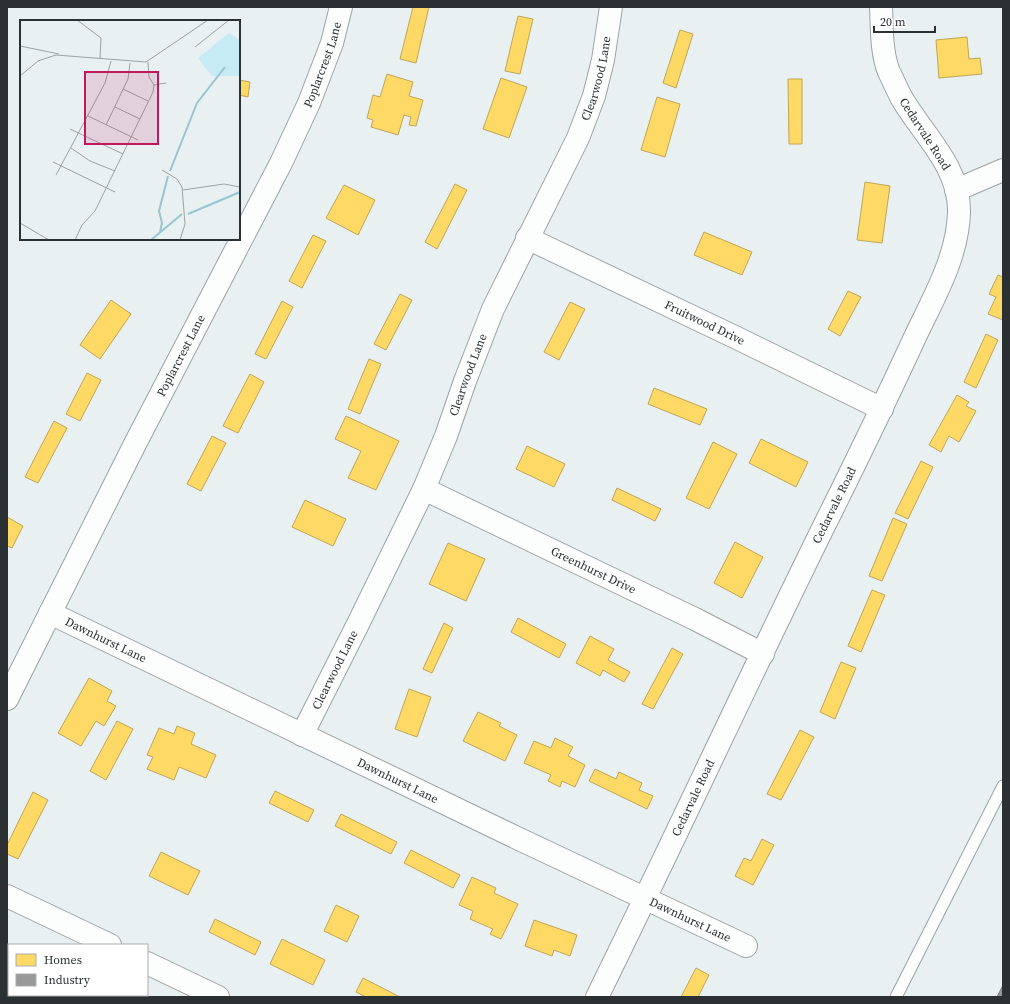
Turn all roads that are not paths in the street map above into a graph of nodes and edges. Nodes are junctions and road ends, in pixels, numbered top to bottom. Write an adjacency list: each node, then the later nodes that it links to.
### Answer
1 (341, 7): 9 (street, Poplarcrest Lane)
2 (611, 7): 6 (street, Clearwood Lane)
3 (881, 7): 5 (street, Cedarvale Road)
4 (1003, 170): 5 (street)
5 (956, 190): 7 (street, Cedarvale Road)
6 (527, 238): 7 (street, Fruitwood Drive); 8 (street, Clearwood Lane)
7 (882, 409): 10 (street, Cedarvale Road)
8 (424, 489): 10 (street, Greenhurst Drive); 12 (street, Clearwood Lane)
9 (50, 613): 11 (street, Poplarcrest Lane); 12 (street, Dawnhurst Lane)
10 (763, 654): 15 (street, Cedarvale Road)
11 (7, 700)
12 (302, 735): 15 (street, Dawnhurst Lane)
13 (1003, 786): 21 (lane)
14 (7, 896): 16 (street)
15 (646, 898): 17 (street, Dawnhurst Lane); 20 (street, Cedarvale Road)
16 (108, 944)
17 (746, 946)
18 (148, 963): 19 (street)
19 (218, 997)
20 (597, 997)
21 (896, 997)

